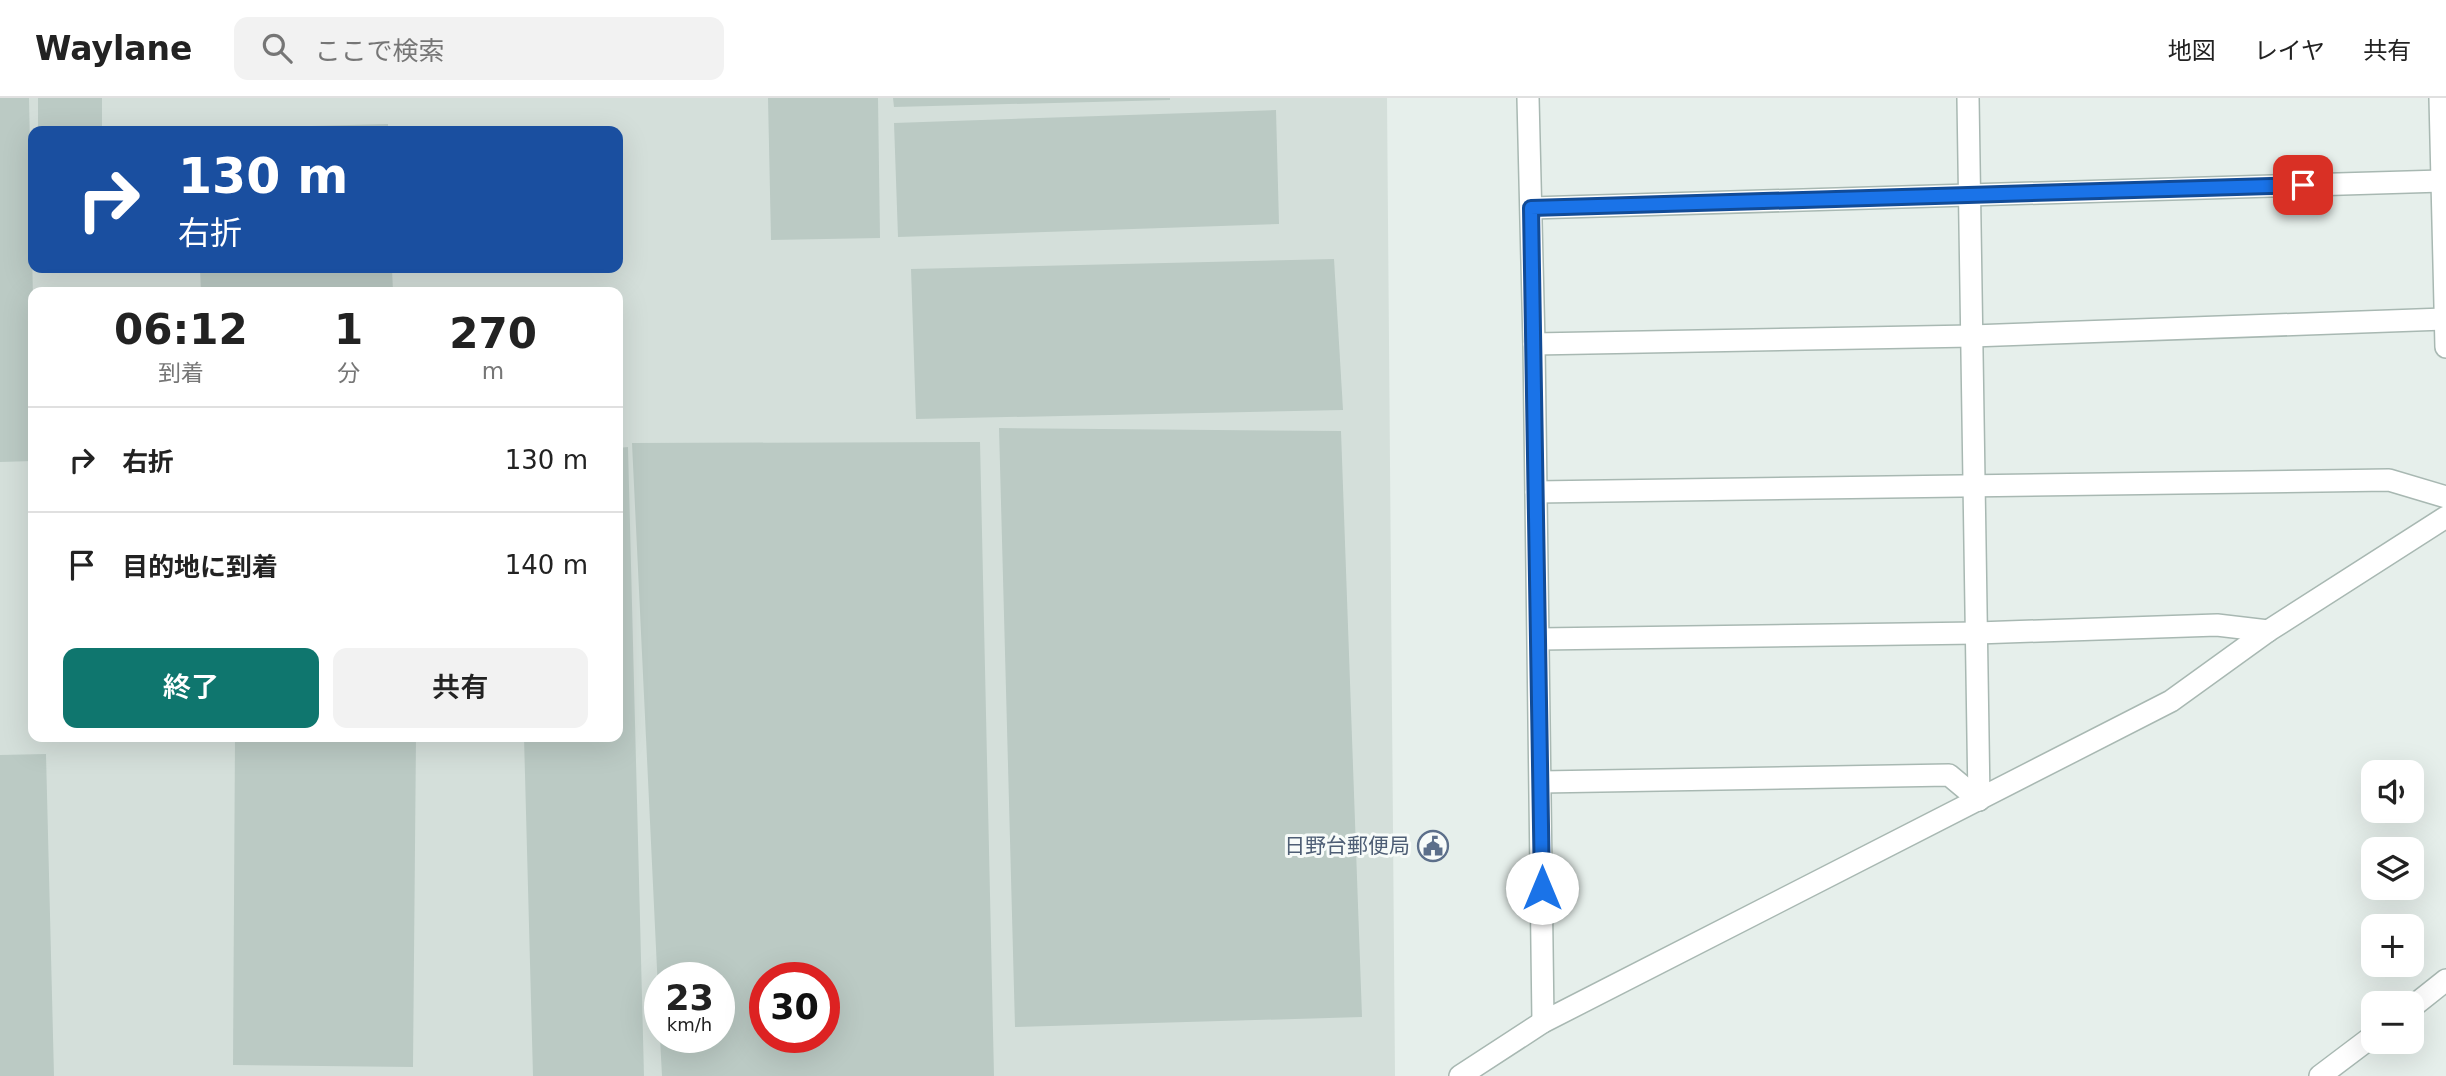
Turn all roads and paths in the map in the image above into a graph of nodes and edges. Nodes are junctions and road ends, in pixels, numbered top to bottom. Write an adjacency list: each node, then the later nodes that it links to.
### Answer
1 (1528, 98): 6 (street)
2 (1968, 98): 5 (street)
3 (2441, 98): 4 (street)
4 (2442, 181): 5 (street); 7 (street)
5 (1969, 195): 6 (street); 8 (street)
6 (1531, 208): 9 (street)
7 (2444, 319): 8 (street); 10 (street)
8 (1972, 335): 9 (street); 11 (street)
9 (1534, 344): 12 (street)
10 (2446, 347)
11 (1975, 485): 12 (street); 13 (street); 16 (street)
12 (1536, 492): 17 (street)
13 (2446, 497)
14 (2446, 517): 15 (street)
15 (2268, 631): 16 (street); 19 (street)
16 (1977, 633): 17 (street); 19 (street)
17 (1539, 639): 18 (street)
18 (1541, 782): 19 (street); 22 (street)
19 (1979, 800): 22 (street)
20 (2446, 980): 21 (street)
21 (2424, 997)
22 (1543, 1022): 24 (street)
23 (2361, 1045): 25 (street)
24 (1460, 1076)
25 (2320, 1076)

